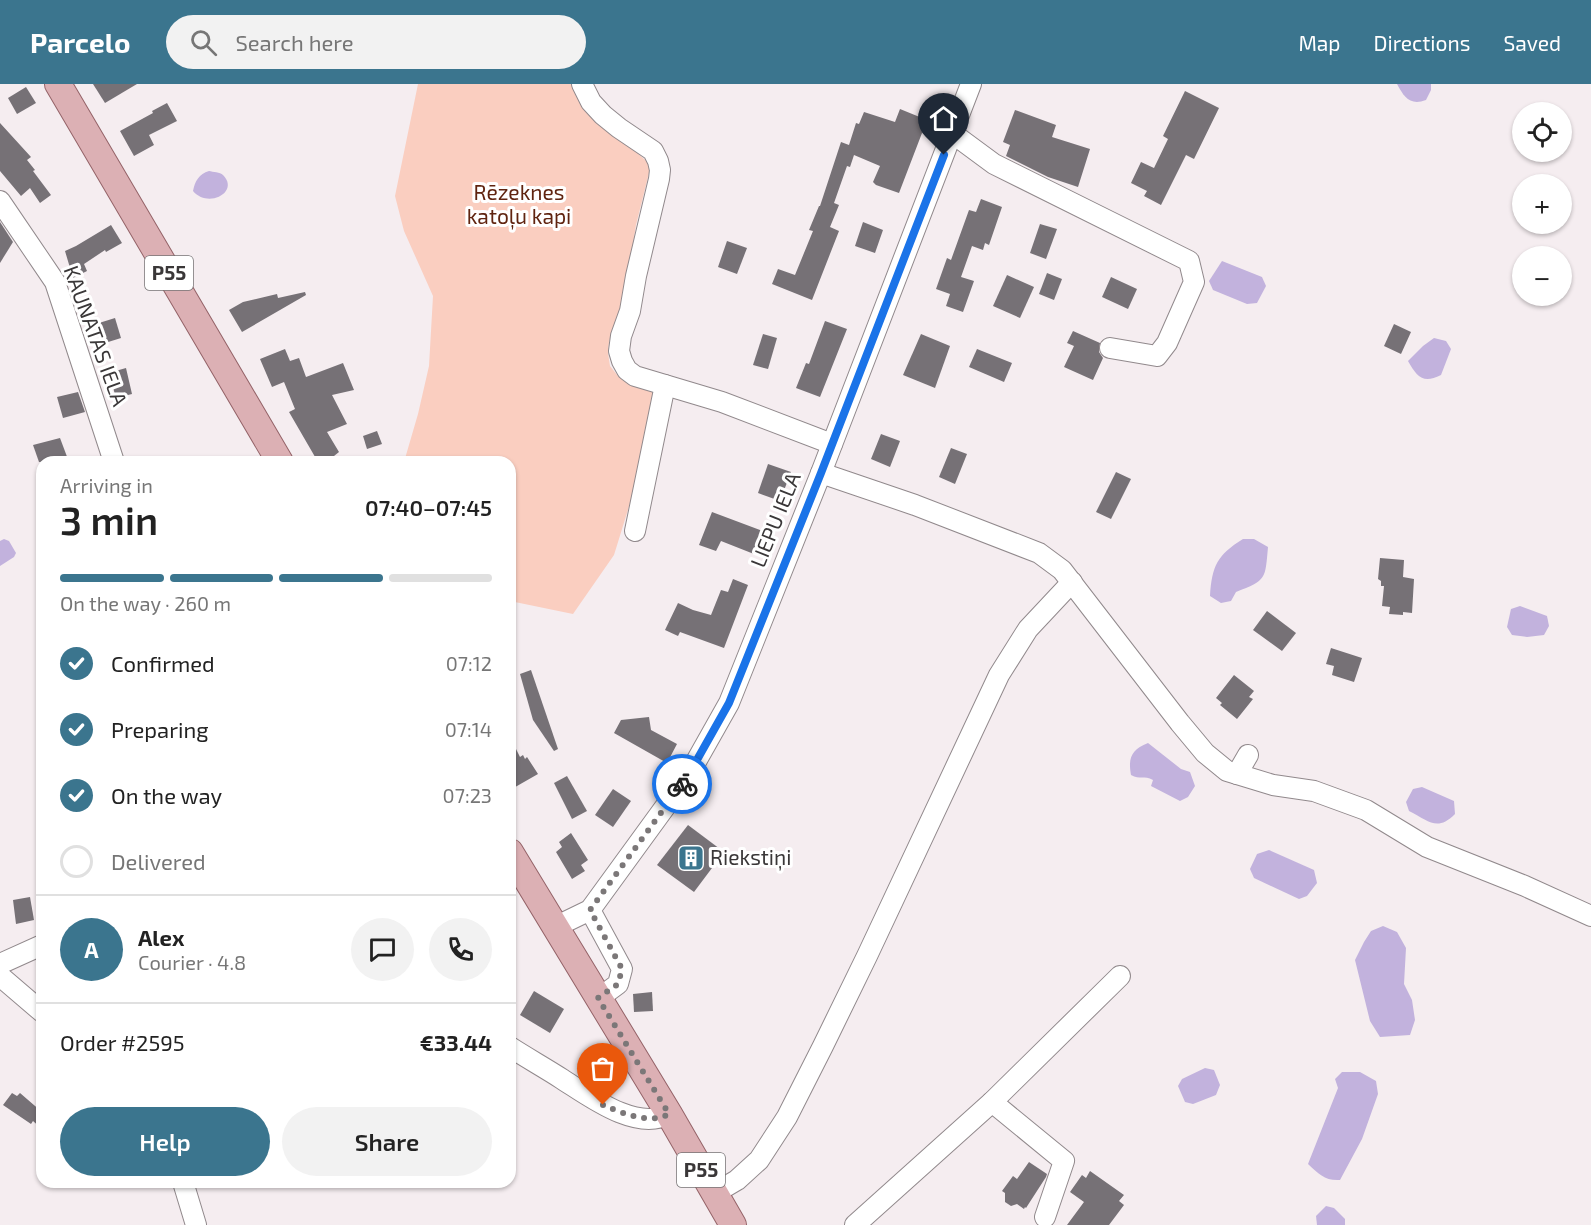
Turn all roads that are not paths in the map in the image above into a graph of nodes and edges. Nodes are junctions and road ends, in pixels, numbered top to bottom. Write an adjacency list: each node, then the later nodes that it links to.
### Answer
1 (58, 84): 10 (main road, P55)
2 (582, 84): 7 (street)
3 (971, 84): 4 (street, LIEPU IELA)
4 (952, 133): 6 (street); 8 (street, LIEPU IELA)
5 (0, 201): 9 (street, KAUNATAS IELA)
6 (1110, 348)
7 (665, 385): 8 (street); 12 (street)
8 (832, 444): 11 (street, LIEPU IELA)
9 (112, 456)
10 (276, 456)
11 (821, 473): 13 (street); 17 (street, LIEPU IELA)
12 (634, 531)
13 (1072, 582): 15 (street); 30 (street)
14 (1248, 755): 15 (street)
15 (1237, 774): 18 (street)
16 (516, 862): 19 (main road, P55)
17 (590, 910): 19 (street, LIEPU IELA); 24 (street)
18 (1591, 916)
19 (555, 927): 24 (main road, P55)
20 (36, 948): 21 (street)
21 (0, 964)
22 (0, 976): 25 (street)
23 (1120, 976): 27 (street)
24 (598, 998): 28 (main road, P55)
25 (36, 1007)
26 (516, 1051): 28 (street)
27 (992, 1102): 31 (street); 34 (street)
28 (669, 1114): 30 (main road, P55)
29 (185, 1188): 32 (street)
30 (715, 1193): 33 (main road, P55)
31 (1045, 1217)
32 (196, 1225)
33 (733, 1225)
34 (855, 1225)

